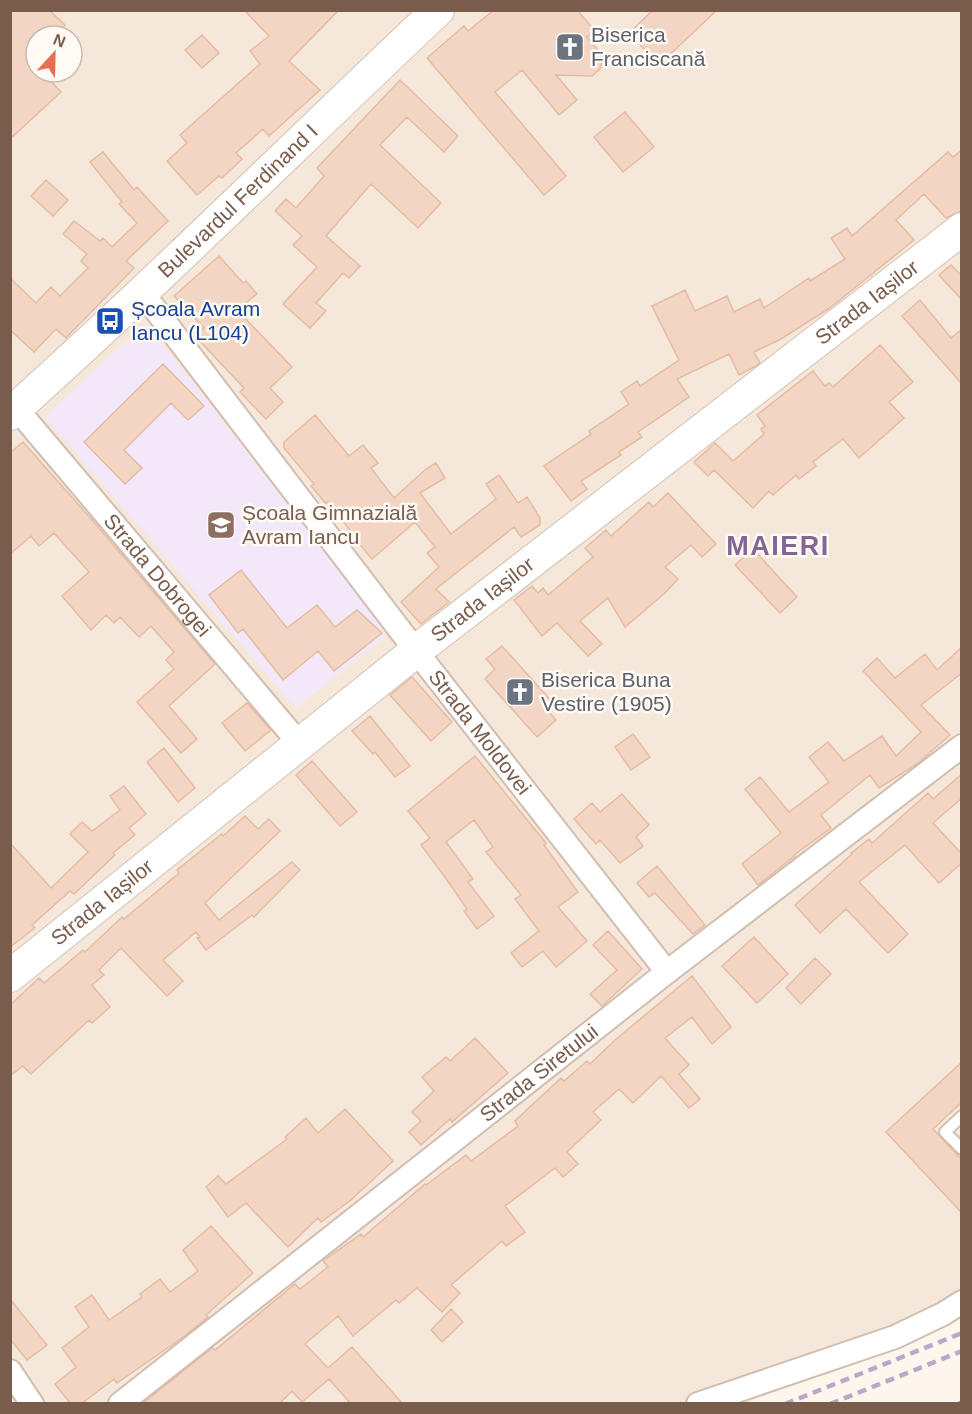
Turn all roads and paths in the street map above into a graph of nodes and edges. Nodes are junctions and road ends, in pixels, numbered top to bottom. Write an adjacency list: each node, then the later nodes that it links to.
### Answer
1 (438, 10): 3 (street, Bulevardul Ferdinand I)
2 (962, 229): 5 (street, Strada Iașilor)
3 (142, 292): 4 (street, Bulevardul Ferdinand I); 5 (street, Strada Moldovei)
4 (13, 411): 6 (street, Strada Dobrogei)
5 (416, 651): 6 (street, Strada Iașilor); 8 (street, Strada Moldovei)
6 (299, 743): 9 (street, Strada Iașilor)
7 (962, 746): 8 (street, Strada Siretului)
8 (667, 972): 15 (street, Strada Siretului)
9 (10, 976)
10 (962, 1116): 11 (lane)
11 (962, 1149)
12 (962, 1302): 16 (street)
13 (10, 1371): 14 (street)
14 (32, 1404)
15 (120, 1404)
16 (698, 1404)

